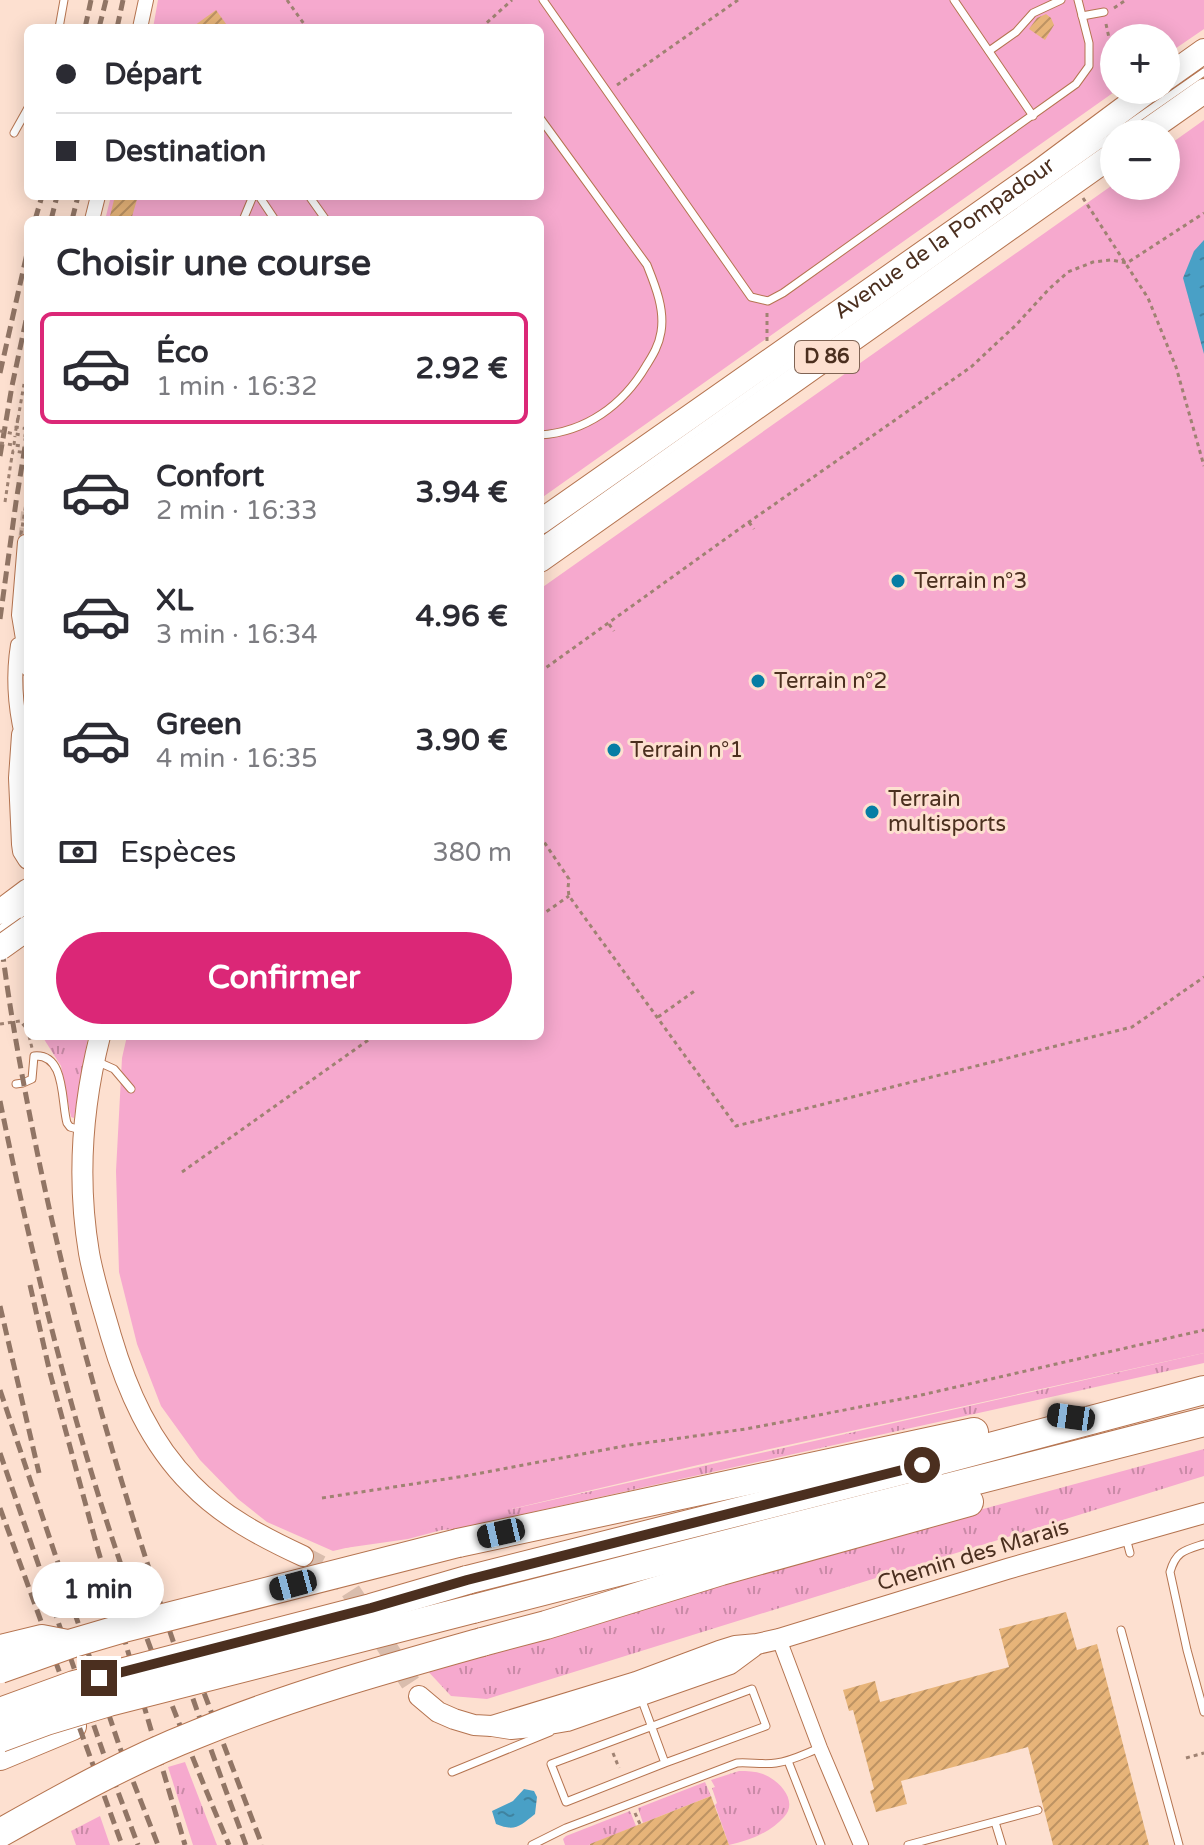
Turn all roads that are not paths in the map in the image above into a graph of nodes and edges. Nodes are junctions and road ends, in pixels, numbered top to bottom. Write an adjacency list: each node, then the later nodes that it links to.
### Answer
1 (64, 0): 9 (lane)
2 (146, 0): 10 (street)
3 (543, 0): 18 (lane)
4 (954, 0): 11 (lane)
5 (1061, 0): 11 (lane)
6 (1078, 0): 8 (lane)
7 (1104, 12): 8 (lane)
8 (1082, 16): 18 (lane)
9 (60, 24)
10 (141, 24)
11 (989, 51): 18 (lane)
12 (1204, 51): 13 (main road)
13 (1180, 68)
14 (1204, 72): 19 (lane, Avenue de la Pompadour)
15 (1204, 91): 20 (main road)
16 (1130, 104): 28 (main road, Avenue de la Pompadour / D 86)
17 (24, 115): 22 (lane)
18 (1033, 116)
19 (1135, 120)
20 (1163, 120)
21 (544, 123): 27 (lane)
22 (14, 133)
23 (1100, 145): 29 (lane, Avenue de la Pompadour)
24 (1100, 164): 30 (main road, Avenue de la Pompadour / D 86)
25 (259, 200): 26 (lane)
26 (272, 216)
27 (544, 435)
28 (544, 519)
29 (544, 539)
30 (544, 557)
31 (24, 560): 32 (street)
32 (21, 629): 33 (street); 34 (street); 35 (street)
33 (24, 635)
34 (24, 646)
35 (24, 723)
36 (24, 742): 37 (street)
37 (24, 853)
38 (20, 902): 39 (lane)
39 (0, 929)
40 (24, 931): 41 (main road, bridge)
41 (0, 948)
42 (99, 1040): 43 (street)
43 (94, 1060): 45 (lane); 46 (street)
44 (16, 1084): 46 (lane)
45 (131, 1089)
46 (84, 1130): 53 (street)
47 (1204, 1390): 48 (highway)
48 (1089, 1419): 56 (highway, bridge); 62 (highway, bridge)
49 (1204, 1422): 50 (highway)
50 (1098, 1450): 61 (highway, bridge); 75 (highway, bridge)
51 (1204, 1513): 55 (street, Chemin des Marais)
52 (1204, 1544): 63 (lane)
53 (303, 1556)
54 (1121, 1630): 81 (lane)
55 (779, 1639): 59 (street, Chemin des Marais); 68 (street)
56 (73, 1643): 57 (main road, bridge); 58 (highway, bridge)
57 (0, 1647)
58 (0, 1669)
59 (638, 1689): 64 (street, Chemin des Marais); 65 (street, Chemin des Marais); 66 (lane)
60 (419, 1696): 65 (street, Chemin des Marais)
61 (109, 1702): 67 (highway, bridge); 69 (highway, bridge)
62 (0, 1712)
63 (1204, 1712)
64 (567, 1721): 65 (street, Chemin des Marais); 72 (lane)
65 (492, 1726)
66 (651, 1727): 71 (lane); 71 (lane); 71 (lane)
67 (0, 1738)
68 (820, 1748): 70 (lane); 78 (street)
69 (0, 1756)
70 (788, 1761): 76 (lane); 77 (lane)
71 (665, 1763)
72 (452, 1772)
73 (1038, 1810): 74 (lane)
74 (995, 1822): 79 (lane); 80 (lane)
75 (0, 1833)
76 (532, 1845)
77 (821, 1845)
78 (861, 1845)
79 (908, 1845)
80 (1002, 1845)
81 (1179, 1845)

